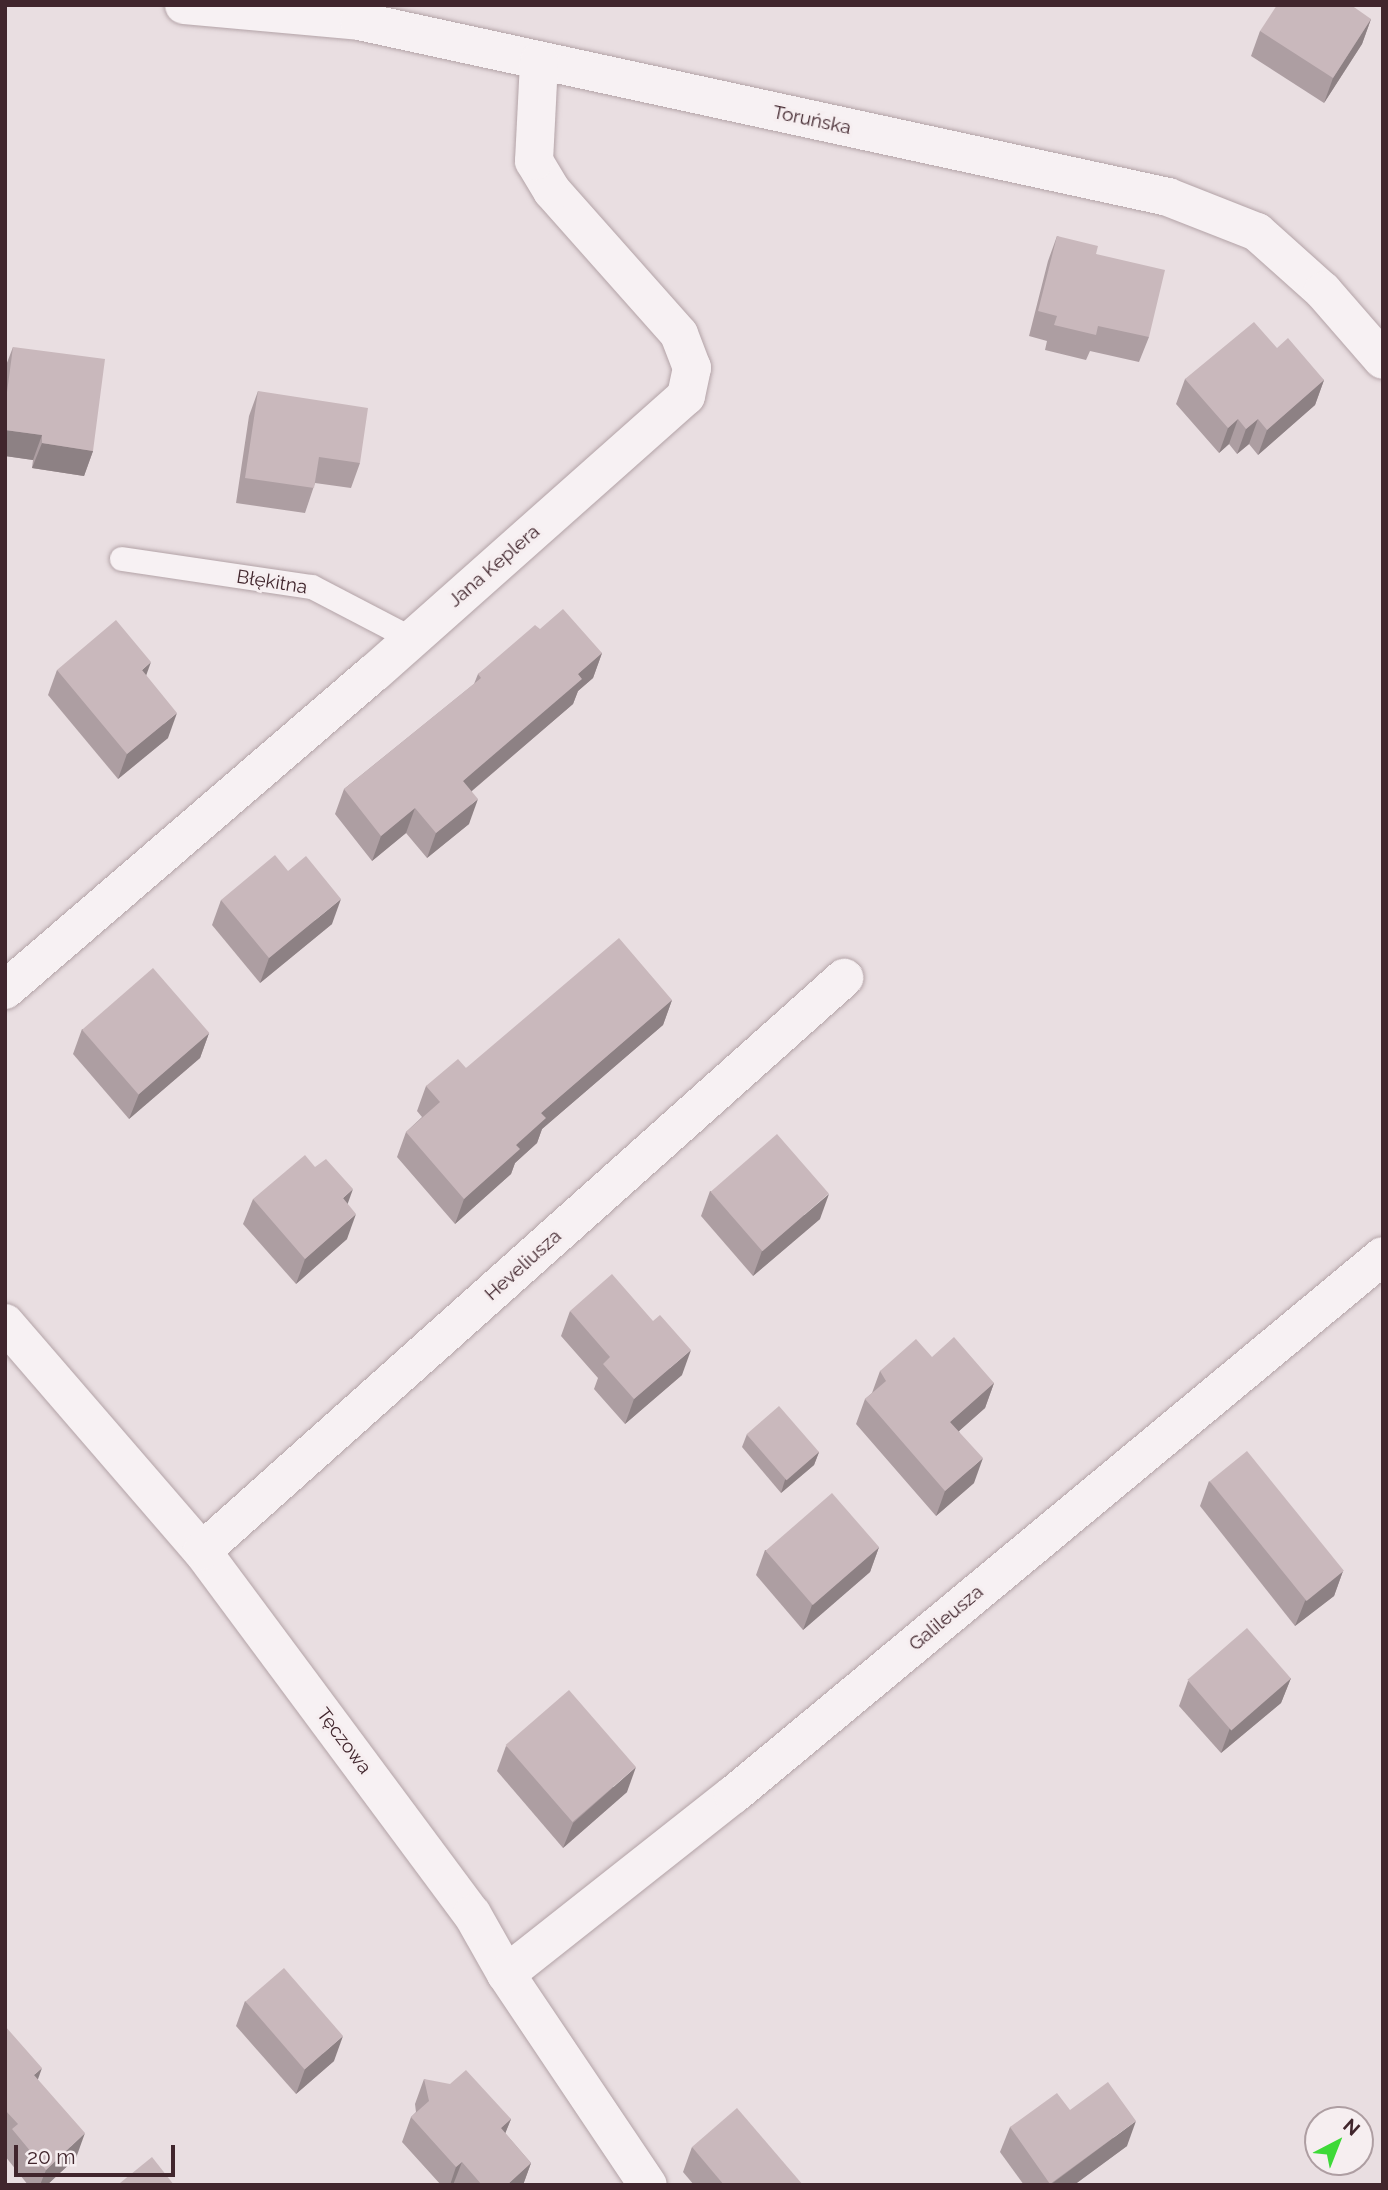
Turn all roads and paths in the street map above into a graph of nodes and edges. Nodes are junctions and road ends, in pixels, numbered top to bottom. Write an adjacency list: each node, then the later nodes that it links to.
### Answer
1 (184, 5): 2 (street, Toruńska)
2 (539, 61): 3 (street, Toruńska); 5 (street, Jana Keplera)
3 (1383, 360)
4 (122, 559): 5 (lane, Błękitna)
5 (410, 638): 7 (street, Jana Keplera)
6 (844, 978): 10 (street, Heveliusza)
7 (5, 990)
8 (1383, 1256): 11 (street, Galileusza)
9 (5, 1323): 10 (street, Tęczowa)
10 (202, 1551): 11 (street, Tęczowa)
11 (506, 1974): 12 (street, Tęczowa)
12 (648, 2185)

